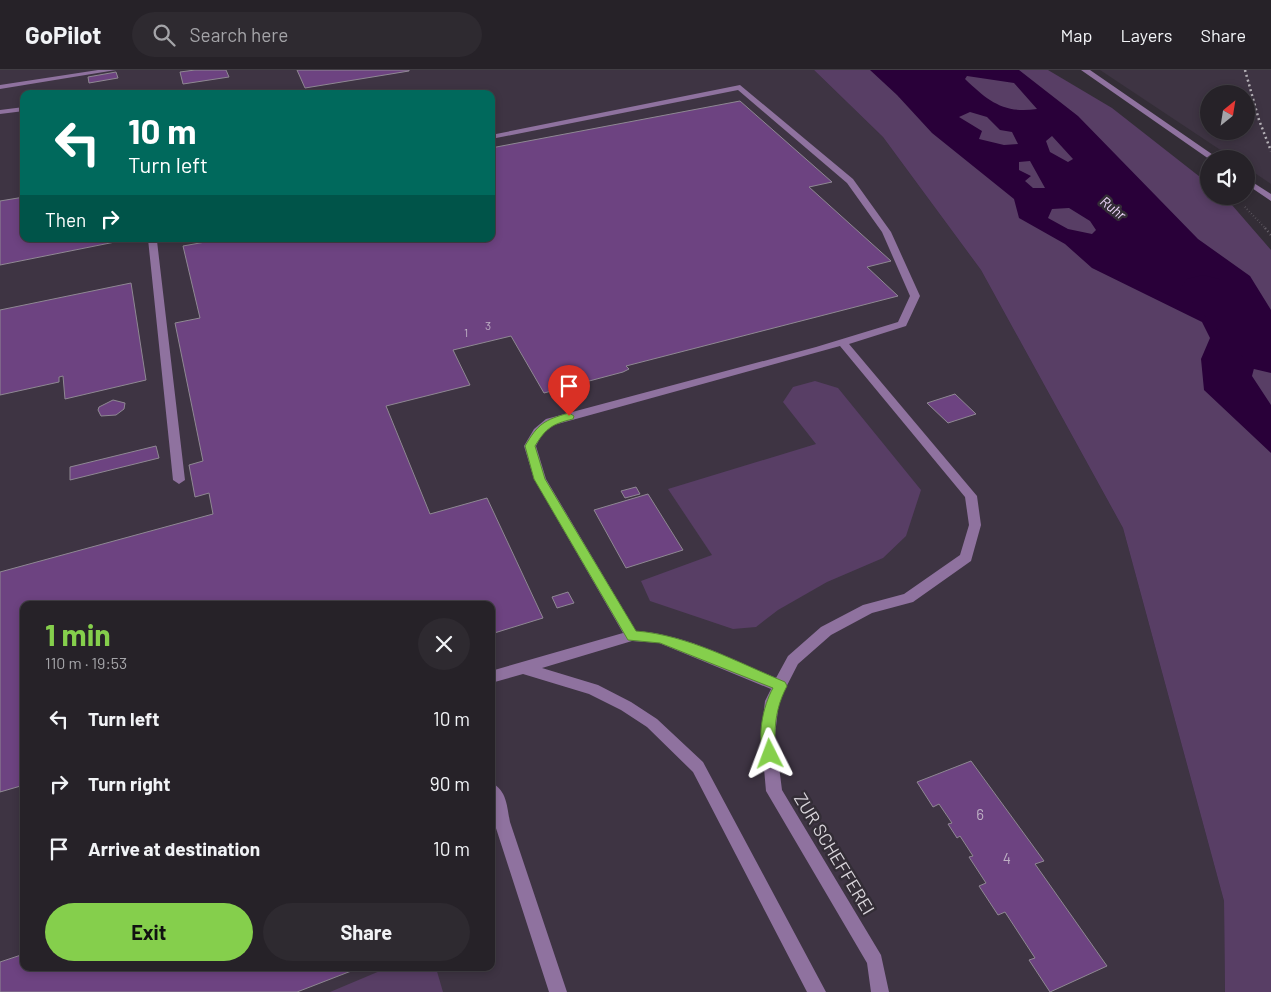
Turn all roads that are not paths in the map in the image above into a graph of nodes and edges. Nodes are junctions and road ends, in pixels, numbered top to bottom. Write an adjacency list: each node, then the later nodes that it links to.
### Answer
1 (112, 70): 3 (street)
2 (1085, 70): 7 (street)
3 (0, 88)
4 (20, 110): 5 (street)
5 (0, 112)
6 (495, 137): 11 (street)
7 (1202, 150)
8 (1255, 186): 9 (street)
9 (1271, 198)
10 (153, 242): 12 (street)
11 (842, 342): 13 (street); 16 (street, ZUR SCHEFFEREI)
12 (180, 480)
13 (632, 636): 14 (street); 16 (street)
14 (523, 668): 15 (street); 19 (street)
15 (495, 677)
16 (780, 686): 20 (street, ZUR SCHEFFEREI)
17 (495, 795): 18 (street)
18 (558, 992)
19 (817, 992)
20 (880, 992)

